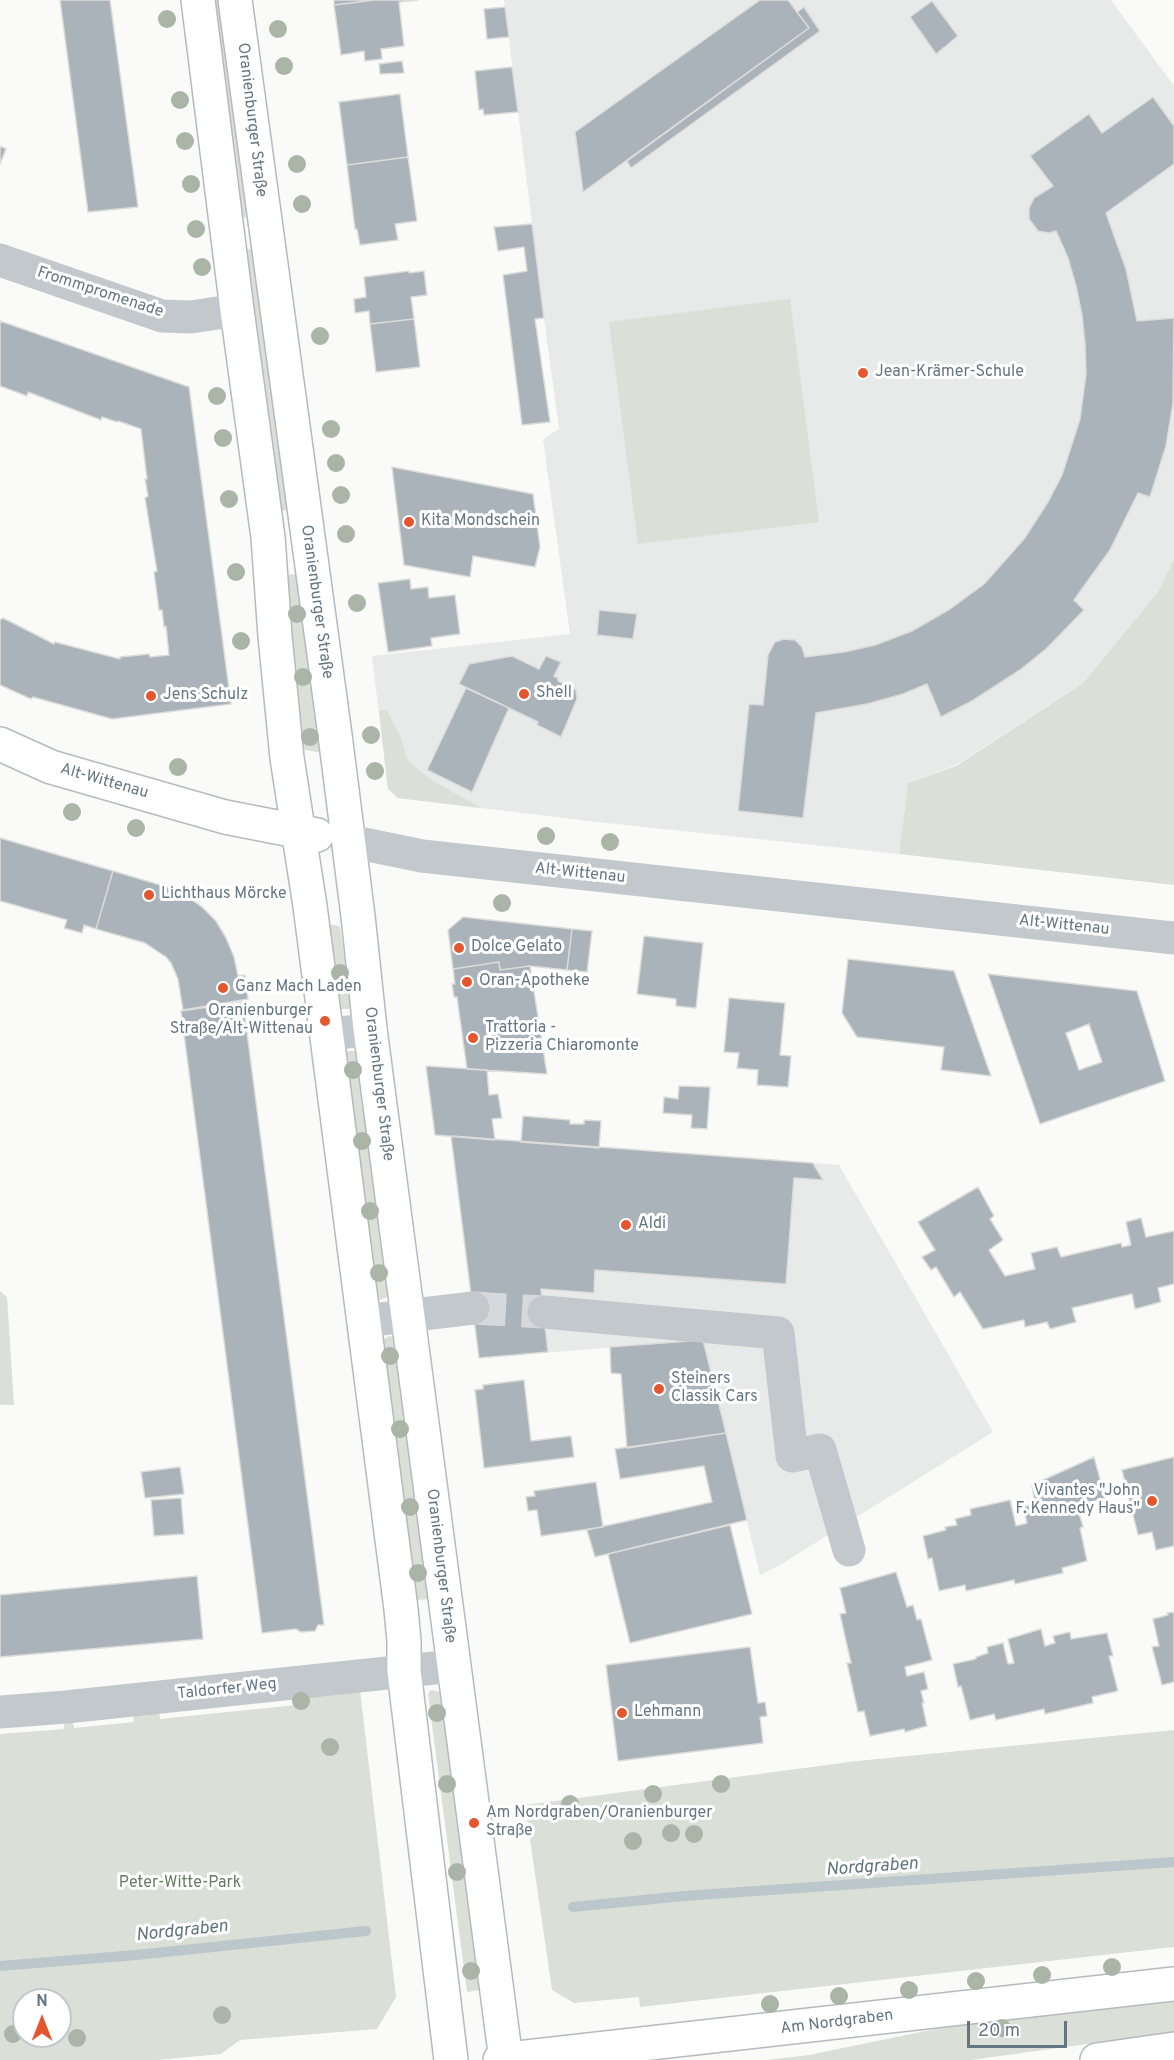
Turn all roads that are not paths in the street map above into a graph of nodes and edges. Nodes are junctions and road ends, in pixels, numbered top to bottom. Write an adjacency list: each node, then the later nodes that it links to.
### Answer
1 (198, 0): 4 (main road)
2 (235, 0): 5 (main road, Oranienburger Straße)
3 (0, 260): 4 (street, Frommpromenade)
4 (237, 310): 6 (main road)
5 (306, 531): 6 (main road); 9 (main road, Oranienburger Straße)
6 (268, 537): 8 (main road)
7 (0, 744): 8 (main road, Alt-Wittenau)
8 (298, 831): 9 (main road, Alt-Wittenau); 12 (main road)
9 (348, 841): 10 (street, Alt-Wittenau); 11 (main road, Oranienburger Straße)
10 (1174, 938)
11 (370, 1029): 12 (street); 15 (main road, Oranienburger Straße)
12 (326, 1035): 16 (main road)
13 (473, 1308): 15 (street)
14 (544, 1312): 17 (street)
15 (408, 1315): 16 (street); 18 (main road, Oranienburger Straße)
16 (364, 1321): 19 (main road)
17 (849, 1550)
18 (453, 1666): 19 (street, Taldorfer Weg); 25 (main road, Oranienburger Straße)
19 (404, 1671): 20 (street, Taldorfer Weg); 23 (main road)
20 (0, 1712)
21 (1174, 1984): 25 (main road, Am Nordgraben)
22 (1174, 2049): 26 (main road)
23 (451, 2060)
24 (500, 2060): 25 (main road, Am Nordgraben)
25 (506, 2060)
26 (1097, 2060)

